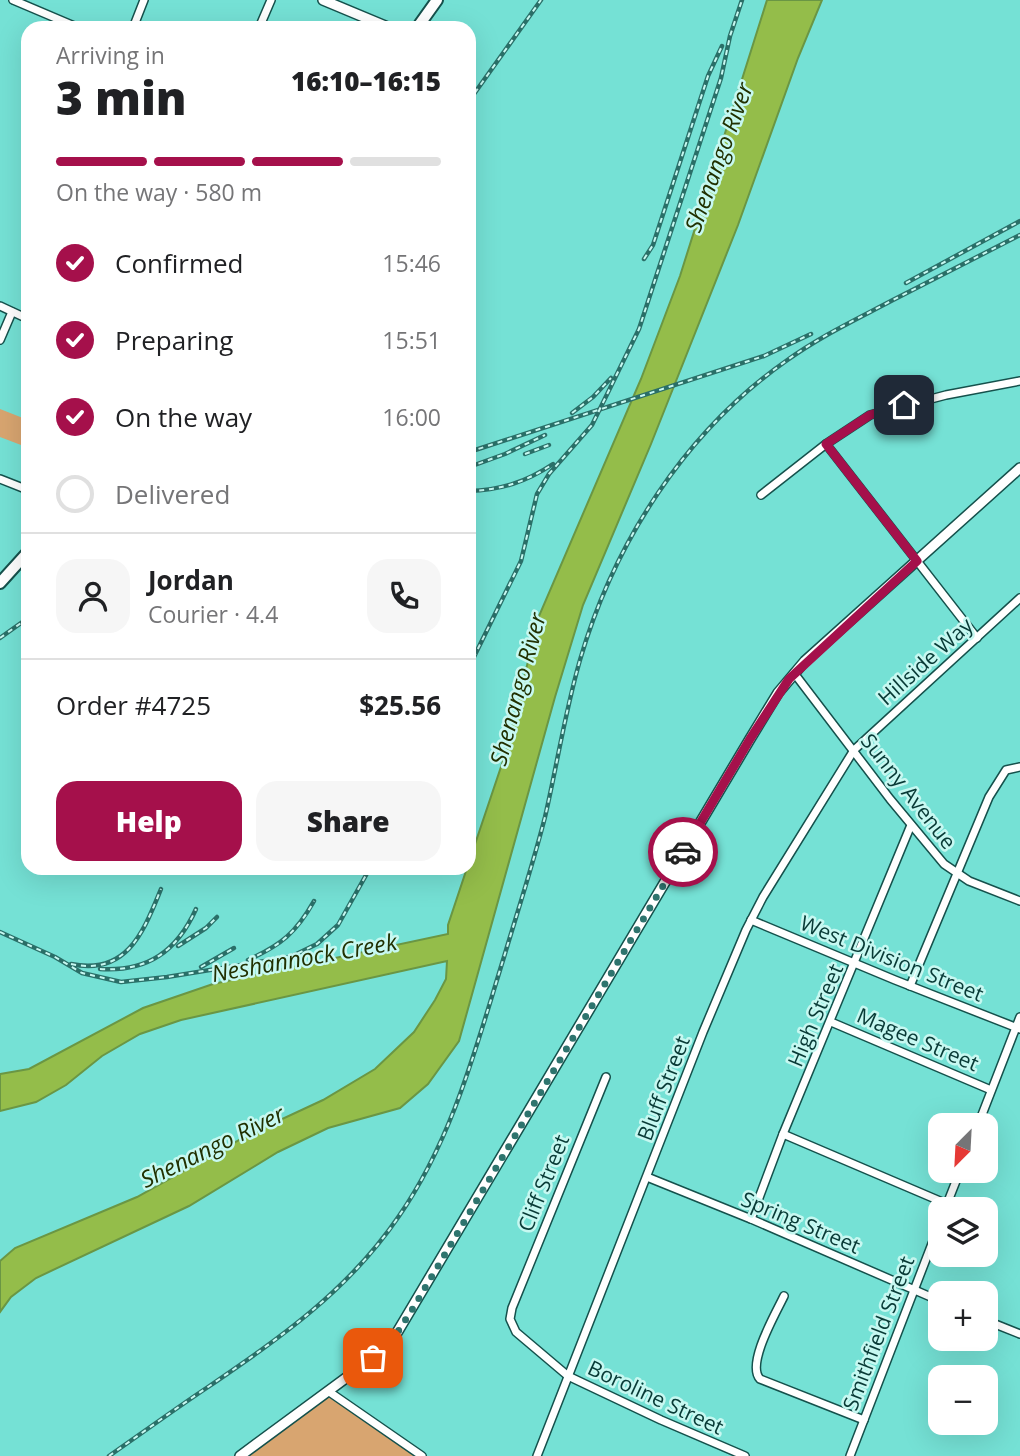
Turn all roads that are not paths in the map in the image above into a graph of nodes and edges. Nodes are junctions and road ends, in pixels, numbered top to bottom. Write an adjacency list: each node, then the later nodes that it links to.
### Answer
1 (13, 0): 6 (street)
2 (144, 0): 7 (street)
3 (271, 0): 8 (street)
4 (323, 0): 9 (street)
5 (438, 0): 10 (main road)
6 (62, 21)
7 (136, 21)
8 (262, 21)
9 (373, 21)
10 (422, 21)
11 (0, 306): 12 (street)
12 (12, 312): 13 (street); 14 (street)
13 (21, 316)
14 (0, 340)
15 (1020, 381): 16 (street)
16 (826, 444): 20 (street); 22 (street)
17 (1020, 468): 22 (street)
18 (0, 479): 19 (street)
19 (21, 487)
20 (761, 495)
21 (21, 560): 23 (main road)
22 (917, 561): 25 (street); 26 (street)
23 (0, 583)
24 (1020, 598): 25 (street, Hillside Way)
25 (977, 638): 27 (street, Hillside Way)
26 (794, 673): 27 (street, Sunny Avenue); 53 (street)
27 (854, 750): 29 (street, Sunny Avenue); 32 (street, Bluff Street)
28 (1020, 767): 30 (street)
29 (911, 825): 30 (street, Sunny Avenue); 33 (street, High Street)
30 (958, 875): 31 (street, Sunny Avenue); 34 (street)
31 (1020, 901)
32 (751, 920): 33 (street, West Division Street); 42 (street, Bluff Street)
33 (855, 963): 34 (street, West Division Street); 36 (street, High Street)
34 (910, 986): 37 (street, West Division Street)
35 (1020, 1017): 37 (street)
36 (831, 1021): 39 (street, Magee Street); 41 (street, High Street)
37 (1018, 1028): 39 (street)
38 (606, 1077): 49 (street, Cliff Street)
39 (991, 1090): 40 (street)
40 (982, 1113)
41 (783, 1135): 43 (street); 44 (street, High Street)
42 (647, 1177): 44 (street, Spring Street); 52 (street, Bluff Street)
43 (928, 1199)
44 (751, 1219): 46 (street, Spring Street)
45 (928, 1253): 46 (street, Smithfield Street)
46 (913, 1290): 48 (street, Spring Street); 54 (street, Smithfield Street)
47 (784, 1296): 54 (street)
48 (928, 1296)
49 (514, 1302): 52 (street, Boroline Street)
50 (998, 1325): 51 (street)
51 (1020, 1334)
52 (568, 1376): 57 (street, Bluff Street); 58 (street, Boroline Street)
53 (328, 1391): 55 (street); 56 (street)
54 (864, 1420): 59 (street, Smithfield Street)
55 (240, 1456)
56 (422, 1456)
57 (537, 1456)
58 (745, 1456)
59 (850, 1456)

